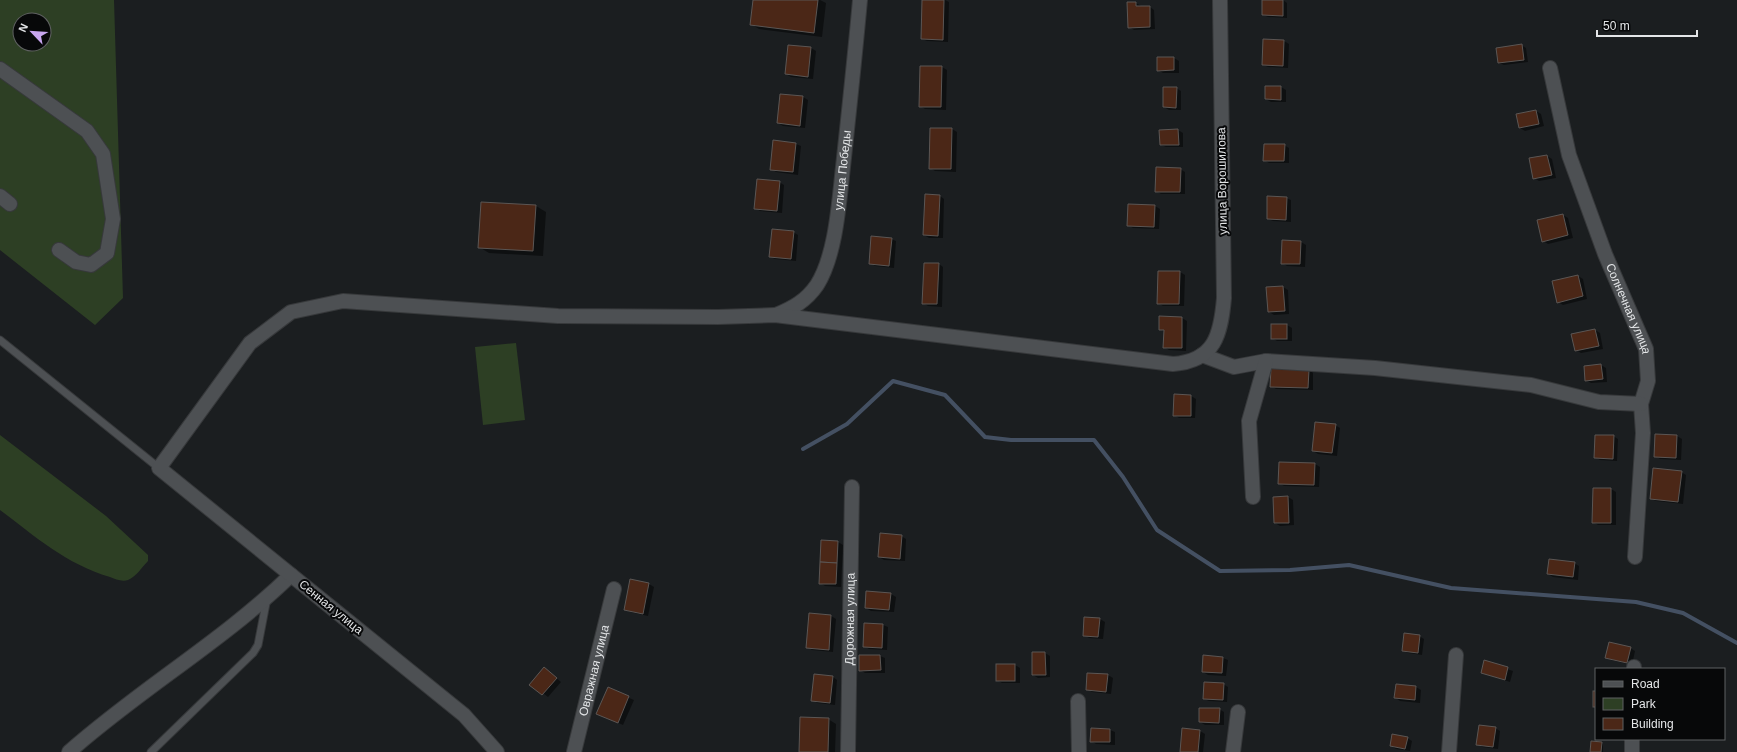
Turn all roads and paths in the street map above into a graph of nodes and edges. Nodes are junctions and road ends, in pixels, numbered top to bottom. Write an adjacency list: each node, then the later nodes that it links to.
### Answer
1 (860, 0): 6 (street, улица Победы)
2 (1220, 0): 8 (street, улица Ворошилова)
3 (1550, 68): 10 (street, Солнечная улица)
4 (0, 69): 5 (street)
5 (59, 250)
6 (775, 315): 8 (street); 11 (street)
7 (0, 340): 11 (lane)
8 (1202, 355): 9 (street)
9 (1266, 361): 10 (street); 13 (street)
10 (1641, 404): 14 (street, Солнечная улица)
11 (159, 468): 15 (street, Сенная улица)
12 (852, 487): 26 (street, Дорожная улица)
13 (1253, 497)
14 (1635, 557)
15 (291, 575): 17 (street); 22 (street, Сенная улица)
16 (614, 589): 25 (street, Овражная улица)
17 (267, 598): 23 (street); 24 (lane)
18 (1456, 655): 29 (street)
19 (1078, 701): 27 (street)
20 (1238, 712): 28 (street)
21 (1632, 740): 30 (street)
22 (491, 750)
23 (69, 752)
24 (150, 752)
25 (574, 752)
26 (848, 752)
27 (1079, 752)
28 (1233, 752)
29 (1449, 752)
30 (1632, 752)

